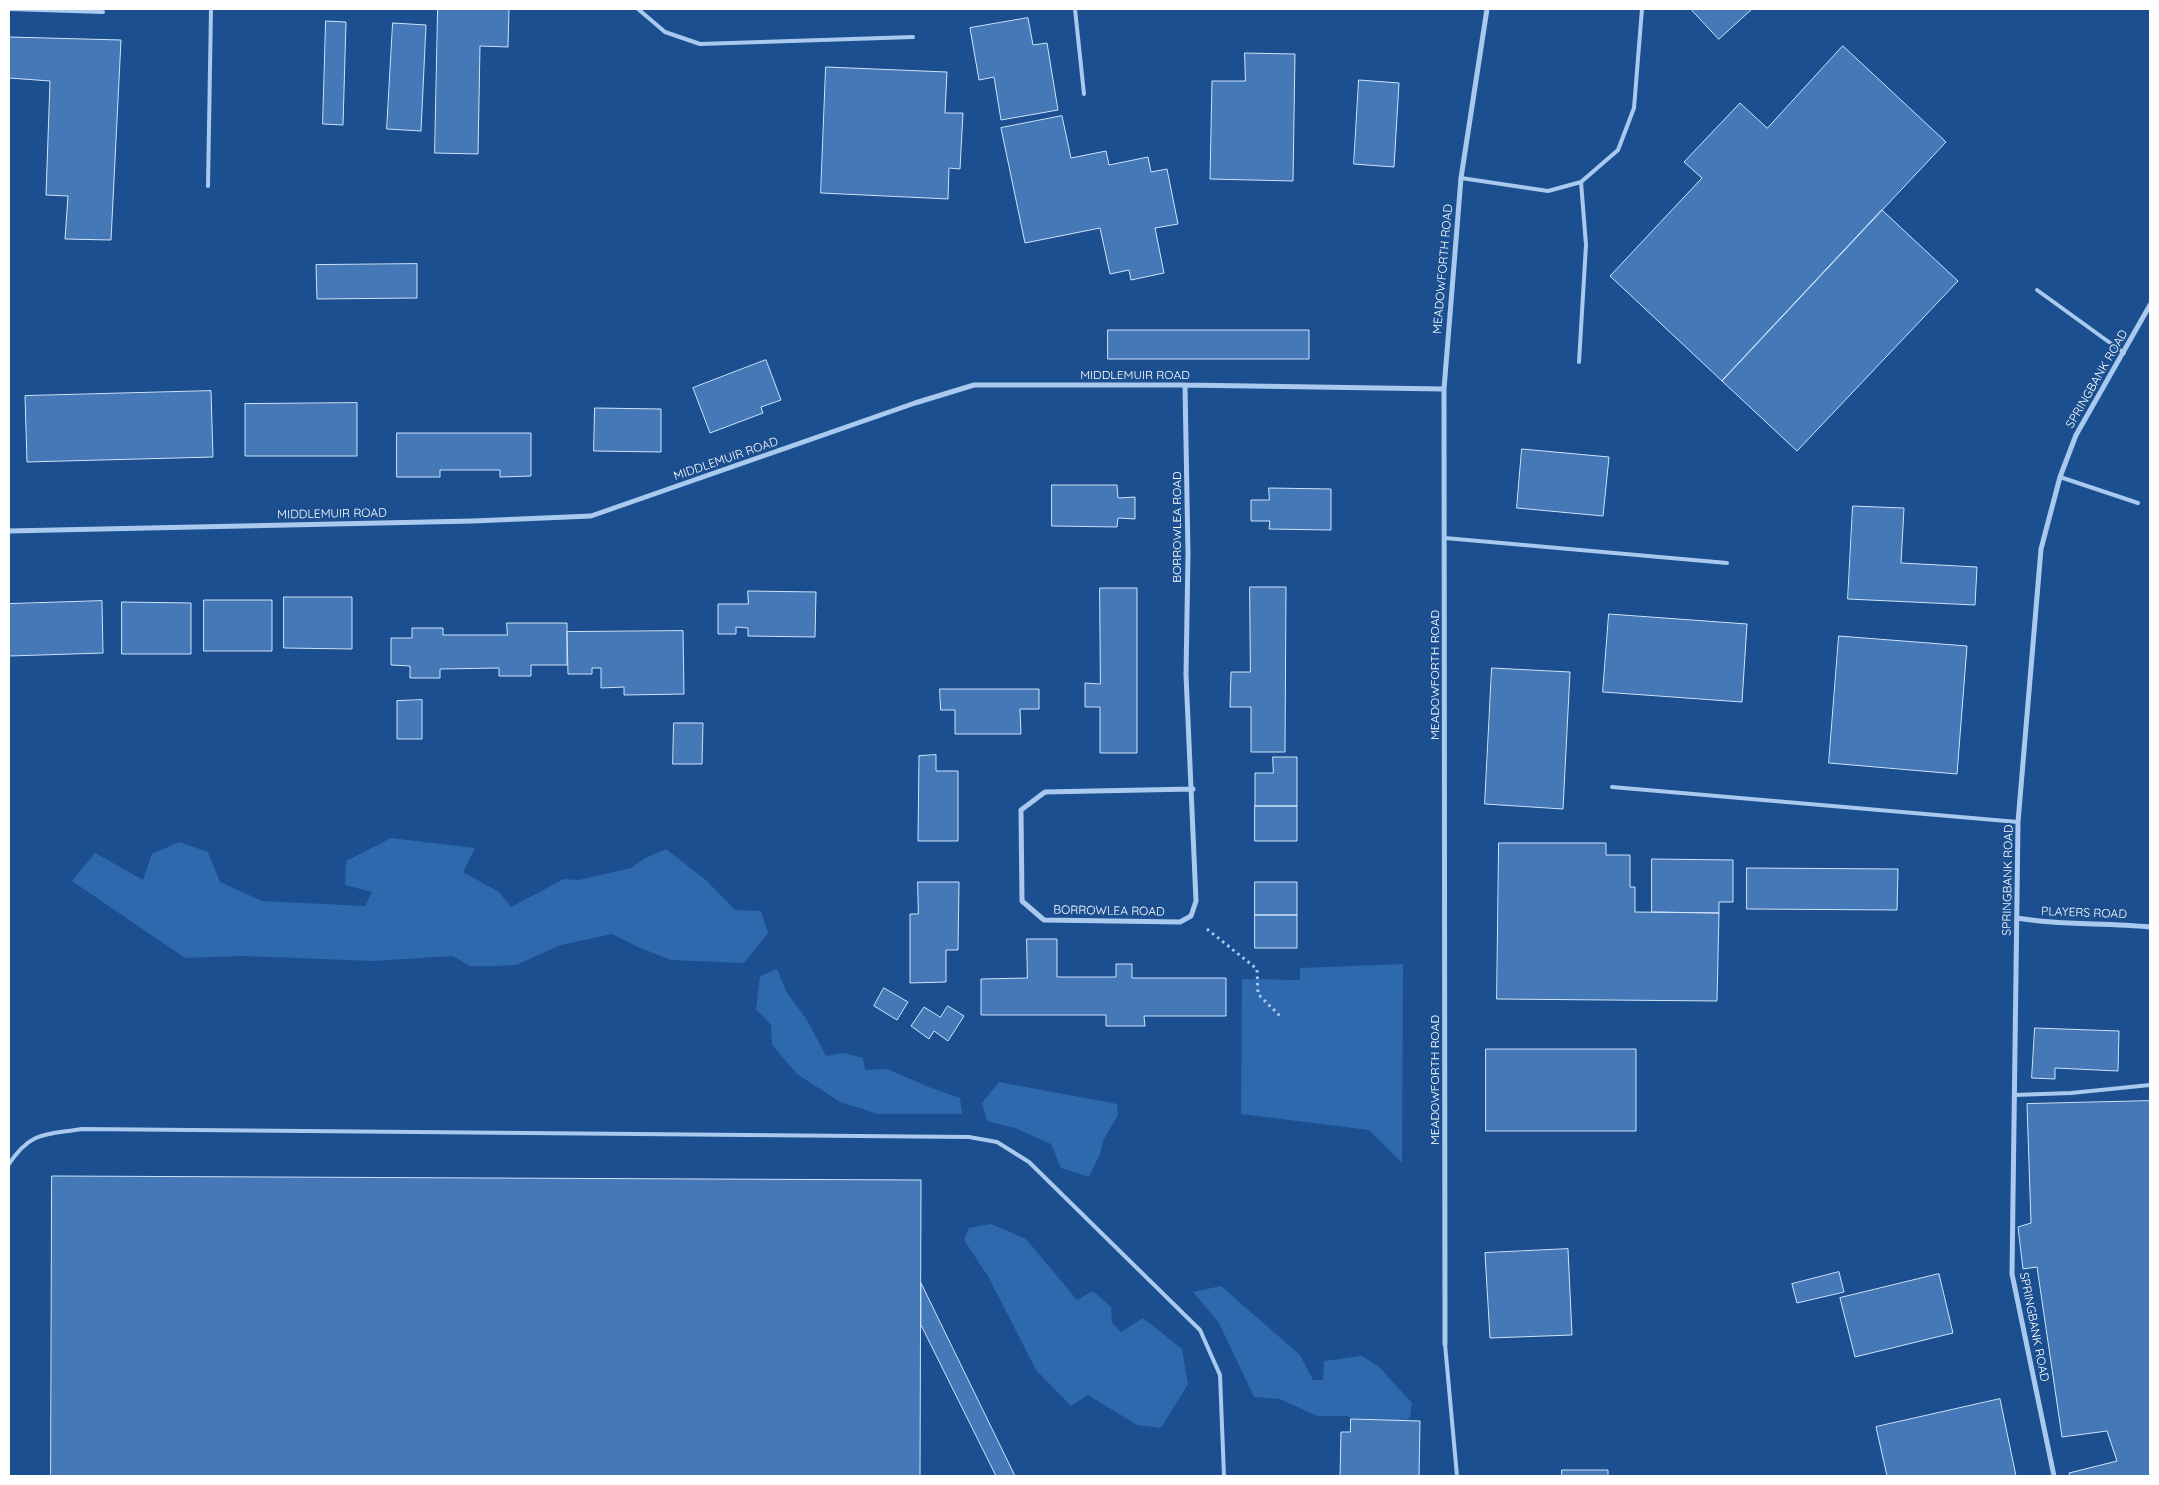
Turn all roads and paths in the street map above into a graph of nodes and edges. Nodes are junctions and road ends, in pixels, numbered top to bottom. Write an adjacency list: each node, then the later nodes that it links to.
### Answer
1 (9, 9): 7 (lane)
2 (211, 9): 12 (lane)
3 (638, 9): 8 (lane)
4 (1075, 9): 9 (lane)
5 (1488, 9): 10 (street, MEADOWFORTH ROAD)
6 (1642, 9): 11 (lane)
7 (103, 12)
8 (913, 37)
9 (1084, 94)
10 (1461, 178): 11 (lane); 18 (street, MEADOWFORTH ROAD)
11 (1581, 182): 16 (lane)
12 (208, 186)
13 (2037, 290): 15 (lane)
14 (2150, 305): 15 (street, SPRINGBANK ROAD)
15 (2124, 353): 19 (street, SPRINGBANK ROAD)
16 (1579, 362)
17 (1185, 385): 18 (street, MIDDLEMUIR ROAD); 21 (street, MIDDLEMUIR ROAD); 25 (street, BORROWLEA ROAD)
18 (1444, 389): 22 (street, MEADOWFORTH ROAD)
19 (2060, 477): 20 (lane); 26 (street, SPRINGBANK ROAD)
20 (2138, 503)
21 (9, 531)
22 (1445, 538): 23 (lane); 34 (street, MEADOWFORTH ROAD)
23 (1727, 563)
24 (1612, 787): 26 (lane)
25 (1193, 789): 27 (street, BORROWLEA ROAD); 27 (street, BORROWLEA ROAD)
26 (2018, 822): 28 (street, SPRINGBANK ROAD)
27 (1191, 916): 30 (path)
28 (2017, 918): 29 (street, PLAYERS ROAD); 32 (street, SPRINGBANK ROAD)
29 (2150, 927)
30 (1281, 1017)
31 (2150, 1085): 32 (lane)
32 (2014, 1095): 37 (street, SPRINGBANK ROAD)
33 (9, 1164): 35 (lane)
34 (1445, 1344): 36 (lane)
35 (1224, 1476)
36 (1457, 1476)
37 (2054, 1476)

